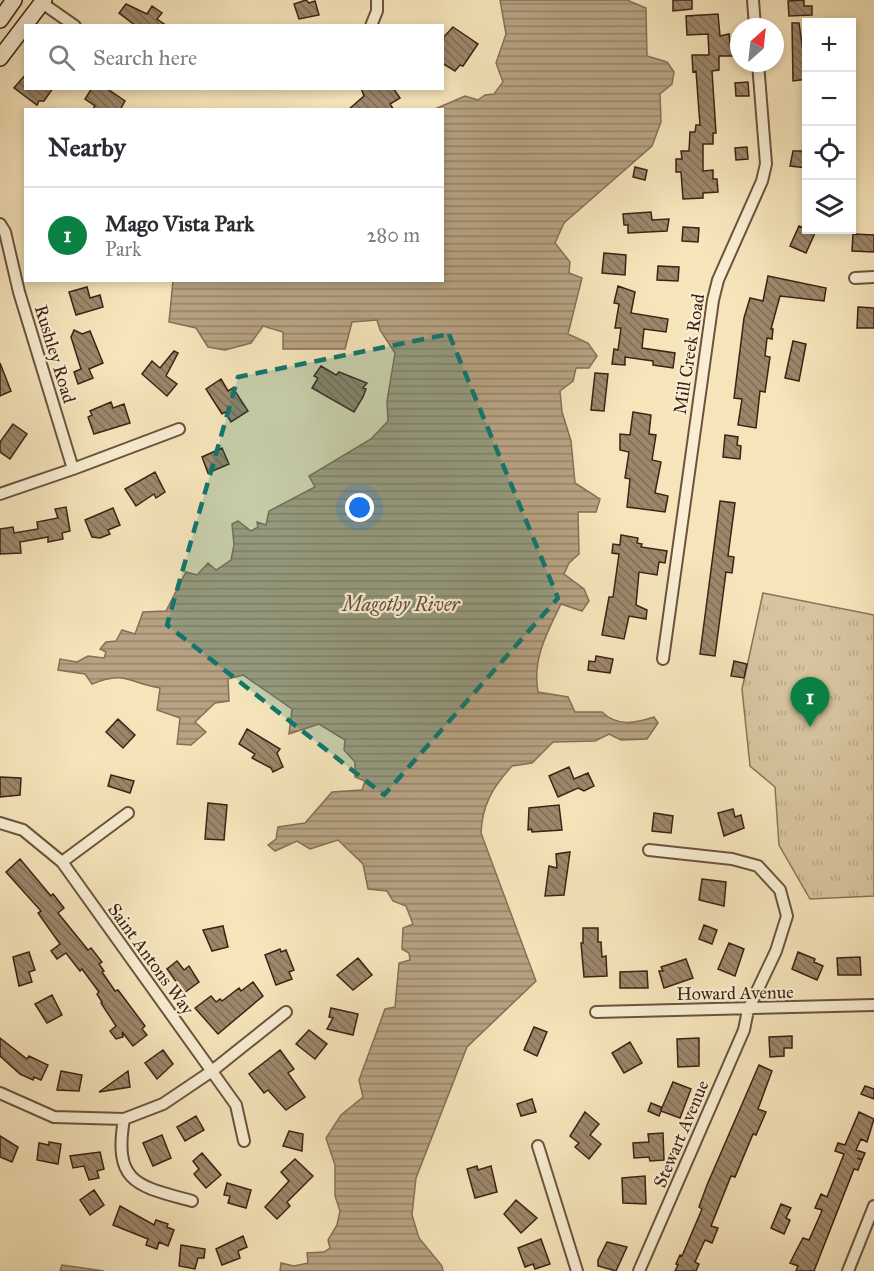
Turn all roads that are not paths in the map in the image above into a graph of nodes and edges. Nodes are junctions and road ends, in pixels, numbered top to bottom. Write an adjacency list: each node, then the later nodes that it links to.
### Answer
1 (14, 0): 6 (street)
2 (378, 0): 9 (street)
3 (753, 0): 5 (street)
4 (43, 1): 7 (street); 8 (street)
5 (754, 18)
6 (0, 20)
7 (26, 24)
8 (72, 24)
9 (372, 24)
10 (24, 26): 11 (street)
11 (0, 58)
12 (759, 72): 19 (street, Mill Creek Road)
13 (0, 224): 17 (street, Rushley Road)
14 (874, 277): 15 (street)
15 (855, 278)
16 (179, 429): 17 (street)
17 (73, 469): 18 (street)
18 (0, 494)
19 (663, 659)
20 (128, 813): 23 (street)
21 (0, 823): 23 (street, Saint Antons Way)
22 (649, 850): 25 (street, Stewart Avenue)
23 (62, 862): 28 (street, Saint Antons Way)
24 (874, 1005): 25 (street, Howard Avenue)
25 (748, 1010): 27 (street, Howard Avenue); 37 (street, Stewart Avenue)
26 (286, 1012): 28 (street)
27 (596, 1012)
28 (212, 1071): 30 (street); 31 (street, Saint Antons Way)
29 (0, 1093): 30 (street)
30 (124, 1119): 33 (street)
31 (244, 1141)
32 (538, 1146): 36 (street)
33 (192, 1201)
34 (874, 1206): 35 (street)
35 (869, 1232): 38 (street)
36 (577, 1271)
37 (639, 1271)
38 (848, 1271)

